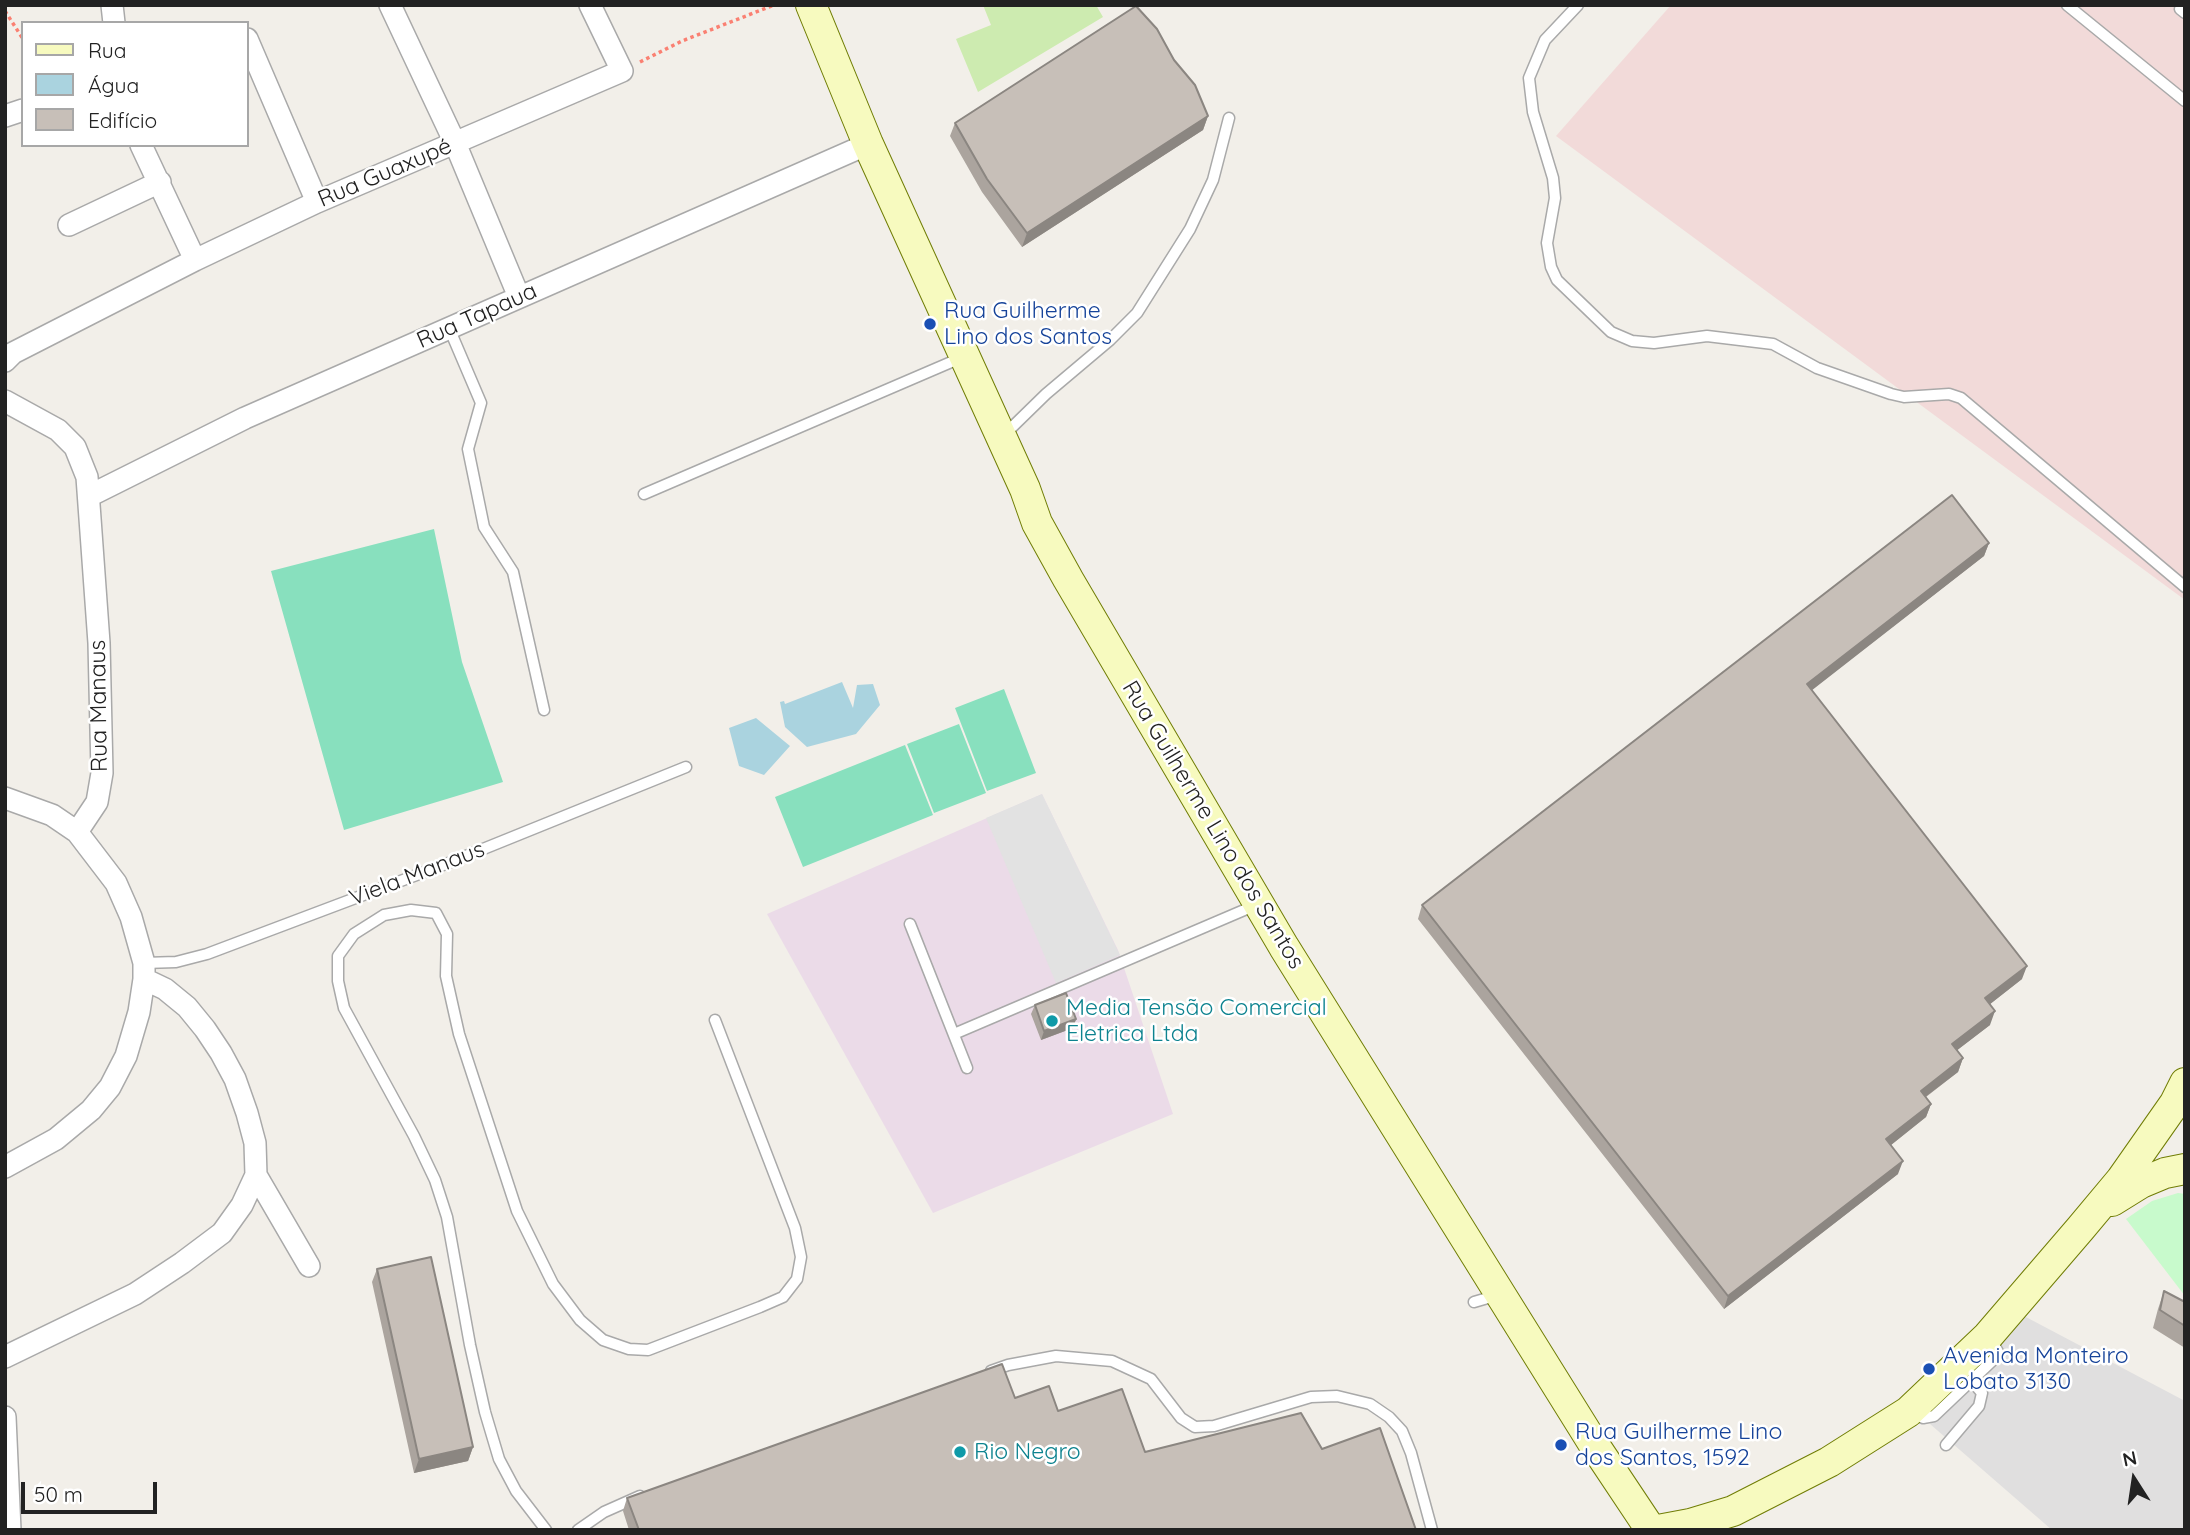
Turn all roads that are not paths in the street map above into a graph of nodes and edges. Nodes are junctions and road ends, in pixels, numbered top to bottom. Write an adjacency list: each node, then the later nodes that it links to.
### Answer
1 (390, 5): 9 (street)
2 (590, 5): 9 (street, Rua Guaxupé)
3 (811, 5): 10 (street, Rua Guilherme Lino dos Santos)
4 (1578, 5): 24 (lane)
5 (2067, 5): 7 (lane)
6 (248, 41): 13 (street)
7 (2185, 101)
8 (1229, 118): 21 (lane)
9 (455, 143): 13 (street, Rua Guaxupé); 16 (street)
10 (869, 144): 16 (street, Rua Tapaua); 19 (street, Rua Guilherme Lino dos Santos)
11 (142, 147): 12 (street)
12 (160, 182): 14 (street); 15 (street)
13 (317, 202): 15 (street, Rua Guaxupé)
14 (69, 225)
15 (195, 260): 18 (street, Rua Guaxupé)
16 (519, 297): 17 (street, Rua Tapaua)
17 (449, 328): 23 (street, Rua Tapaua); 25 (lane)
18 (8, 350)
19 (964, 356): 21 (street, Rua Guilherme Lino dos Santos); 22 (lane)
20 (5, 401): 23 (street, Rua Manaus)
21 (1000, 439): 29 (street, Rua Guilherme Lino dos Santos)
22 (644, 494)
23 (89, 496): 28 (street, Rua Manaus)
24 (2185, 587)
25 (544, 710)
26 (686, 767): 31 (lane, Viela Manaus)
27 (5, 798): 28 (street)
28 (77, 831): 31 (street)
29 (1258, 904): 33 (lane); 55 (street, Rua Guilherme Lino dos Santos)
30 (910, 925): 33 (lane)
31 (144, 971): 36 (street); 38 (street)
32 (715, 1020): 52 (lane)
33 (954, 1034): 34 (lane)
34 (967, 1068)
35 (2180, 1093): 37 (street); 39 (street)
36 (5, 1167)
37 (2185, 1168): 39 (street)
38 (256, 1175): 40 (street); 42 (street)
39 (2080, 1229): 41 (street)
40 (309, 1266)
41 (1988, 1336): 44 (lane); 45 (street)
42 (5, 1357)
43 (982, 1374): 54 (lane)
44 (1971, 1380): 45 (lane); 47 (lane)
45 (1908, 1412): 49 (street)
46 (5, 1417): 51 (street)
47 (1946, 1445)
48 (653, 1491): 53 (lane)
49 (1731, 1520): 50 (street)
50 (1694, 1527): 56 (street)
51 (10, 1530)
52 (546, 1530)
53 (578, 1530)
54 (1432, 1530)
55 (1651, 1530)
56 (1658, 1530)

